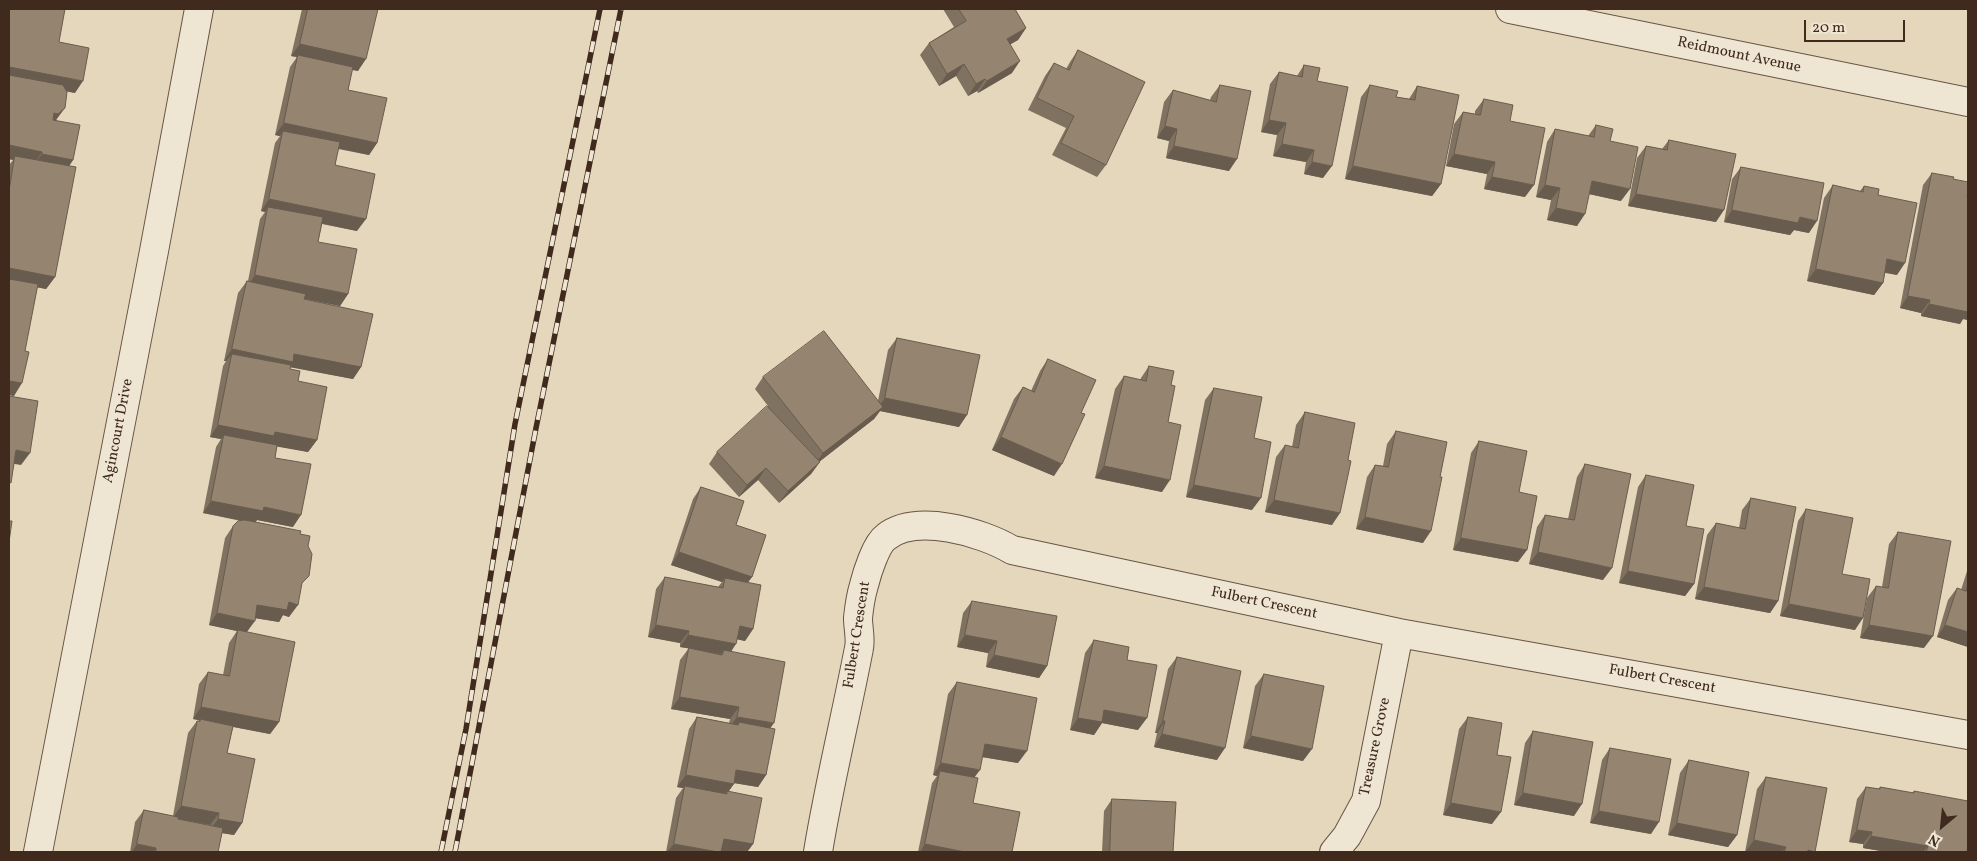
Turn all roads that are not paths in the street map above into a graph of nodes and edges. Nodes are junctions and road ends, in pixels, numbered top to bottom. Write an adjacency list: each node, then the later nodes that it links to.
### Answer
1 (199, 9): 6 (street, Agincourt Drive)
2 (1510, 9): 3 (street, Reidmount Avenue)
3 (1968, 102)
4 (1399, 634): 5 (street, Fulbert Crescent); 7 (street, Fulbert Crescent); 8 (street, Treasure Grove)
5 (1968, 735)
6 (38, 852)
7 (818, 852)
8 (1334, 852)

